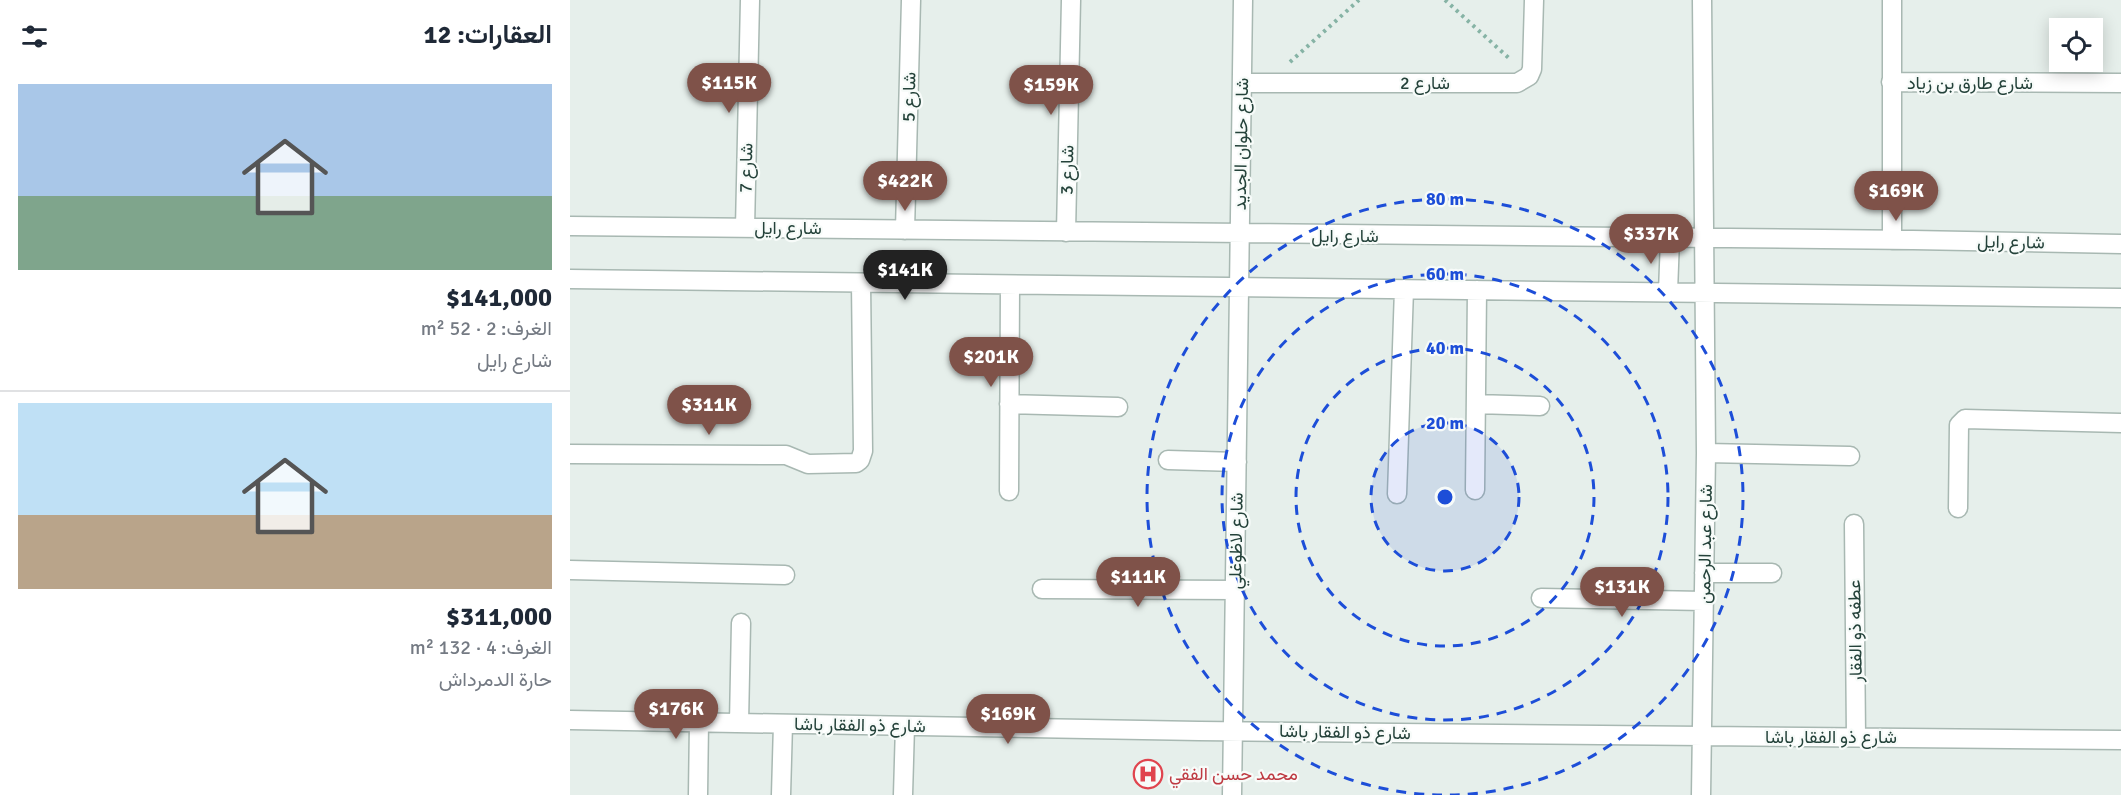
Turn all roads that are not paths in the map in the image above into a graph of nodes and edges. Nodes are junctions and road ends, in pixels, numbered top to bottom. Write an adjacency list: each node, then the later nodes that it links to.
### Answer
1 (750, 0): 12 (street, شارع 7)
2 (911, 0): 13 (street, شارع 5)
3 (1071, 0): 14 (street, شارع 3)
4 (1243, 0): 8 (street, شارع حلوان الجديد)
5 (1534, 0): 8 (street, شارع 2)
6 (1702, 0): 17 (street, شارع عبد الرحمن)
7 (1892, 0): 9 (street, شارع طارق بن زياد)
8 (1242, 82): 15 (street, شارع حلوان الجديد)
9 (1891, 82): 10 (street, شارع طارق بن زياد); 18 (street, شارع طارق بن زياد)
10 (2121, 83)
11 (570, 226): 12 (street, شارع رايل)
12 (745, 228): 13 (street, شارع رايل)
13 (906, 230): 14 (street, شارع رايل)
14 (1066, 232): 15 (street, شارع رايل)
15 (1240, 235): 16 (street, شارع رايل); 23 (street, شارع حلوان الجديد)
16 (1670, 239): 17 (street, شارع رايل); 26 (street)
17 (1704, 239): 18 (street, شارع رايل); 27 (street, شارع عبد الرحمن)
18 (1892, 240): 19 (street, شارع رايل)
19 (2121, 244)
20 (570, 279): 21 (street)
21 (861, 283): 22 (street); 35 (street)
22 (1010, 285): 23 (street); 29 (street)
23 (1240, 287): 24 (street); 38 (street, شارع لاظوغلي)
24 (1404, 289): 25 (street); 41 (street)
25 (1477, 290): 26 (street); 30 (street)
26 (1668, 292): 27 (street)
27 (1705, 293): 28 (street); 34 (street, شارع عبد الرحمن)
28 (2121, 298)
29 (1009, 404): 32 (street); 40 (street)
30 (1476, 404): 31 (street); 39 (street)
31 (1540, 406)
32 (1118, 408)
33 (2121, 423): 42 (street)
34 (1706, 453): 36 (street); 45 (street, شارع عبد الرحمن)
35 (570, 454)
36 (1850, 456)
37 (1168, 460): 38 (street)
38 (1237, 462): 49 (street, شارع لاظوغلي)
39 (1475, 490)
40 (1009, 491)
41 (1397, 494)
42 (1958, 508)
43 (1854, 524): 60 (street, عطفه ذو الفقار)
44 (570, 570): 47 (street)
45 (1704, 573): 46 (street); 51 (street, شارع عبد الرحمن)
46 (1772, 573)
47 (786, 575)
48 (1042, 589): 49 (street)
49 (1235, 590): 58 (street, شارع لاظوغلي)
50 (1541, 598): 51 (street)
51 (1704, 601): 59 (street, شارع عبد الرحمن)
52 (741, 623): 55 (street)
53 (570, 720): 54 (street, شارع ذو الفقار باشا)
54 (699, 722): 55 (street, شارع ذو الفقار باشا); 62 (street)
55 (739, 723): 56 (street, شارع ذو الفقار باشا)
56 (783, 724): 57 (street, شارع ذو الفقار باشا); 63 (street)
57 (905, 726): 58 (street, شارع ذو الفقار باشا); 64 (street)
58 (1233, 731): 59 (street, شارع ذو الفقار باشا); 65 (street, شارع لاظوغلي)
59 (1702, 736): 60 (street, شارع ذو الفقار باشا); 66 (street, شارع عبد الرحمن)
60 (1856, 737): 61 (street, شارع ذو الفقار باشا)
61 (2121, 740)
62 (698, 795)
63 (781, 795)
64 (903, 795)
65 (1232, 795)
66 (1701, 795)

